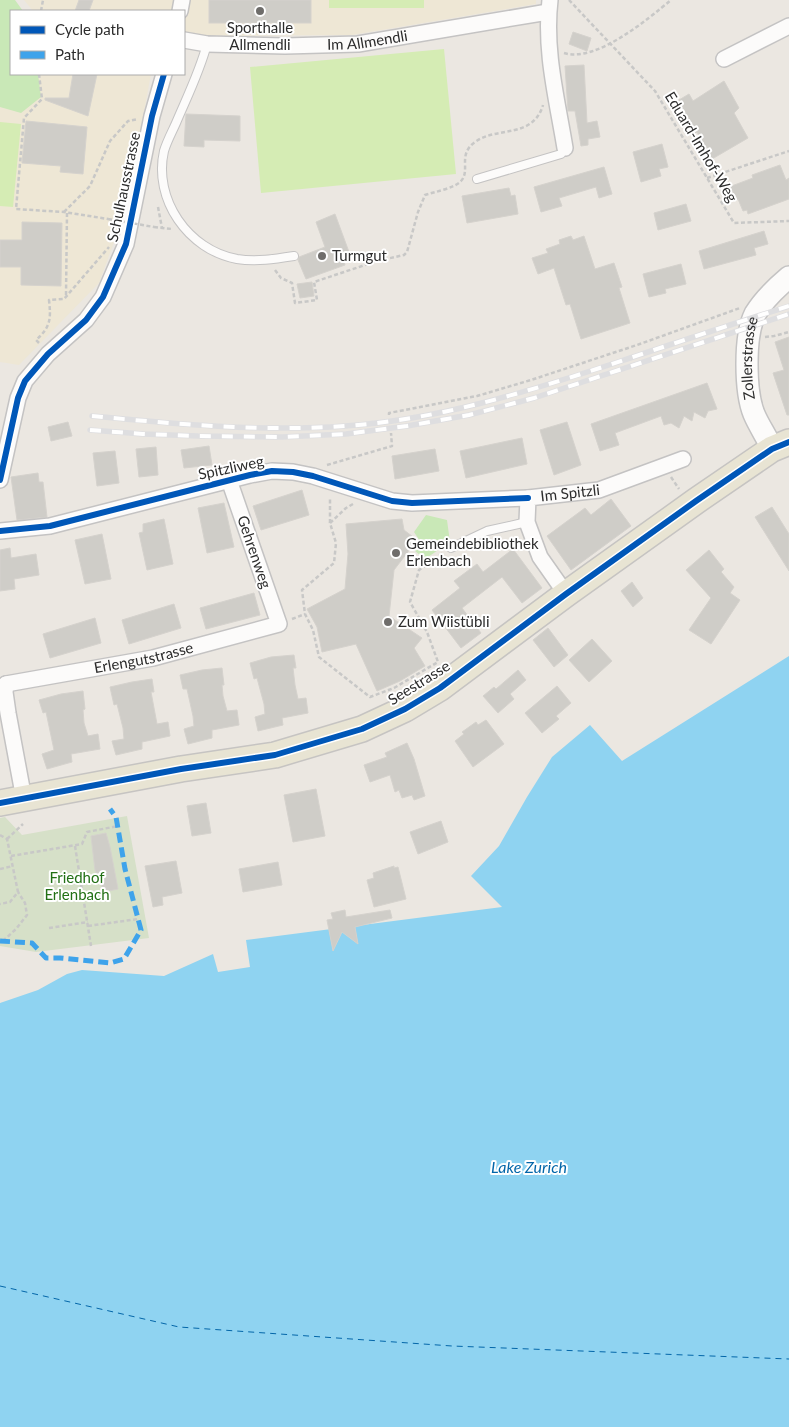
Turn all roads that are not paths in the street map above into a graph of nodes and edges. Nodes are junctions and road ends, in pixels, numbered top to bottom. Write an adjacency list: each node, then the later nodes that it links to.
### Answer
1 (549, 6): 4 (street, Im Allmendli); 7 (street, Im Allmendli)
2 (789, 26): 5 (street)
3 (185, 40): 4 (street, Im Allmendli)
4 (206, 44): 9 (lane)
5 (724, 59)
6 (164, 75): 13 (street, Schulhausstrasse)
7 (565, 148): 8 (lane)
8 (477, 180)
9 (294, 256)
10 (789, 277): 11 (street, Zollerstrasse)
11 (781, 445): 19 (main road, Seestrasse)
12 (683, 459): 15 (street, Im Spitzli)
13 (0, 480)
14 (229, 480): 15 (street, Spitzliweg); 17 (street, Spitzliweg); 20 (street, Gehrenweg)
15 (528, 498): 16 (street, Im Spitzli)
16 (527, 522): 18 (lane); 19 (street, Im Spitzli)
17 (0, 531)
18 (451, 548)
19 (566, 594): 23 (main road, Seestrasse)
20 (279, 624): 21 (street, Erlengutstrasse)
21 (3, 681): 22 (street)
22 (4, 714): 23 (street)
23 (24, 799): 24 (main road, Seestrasse)
24 (0, 803)

